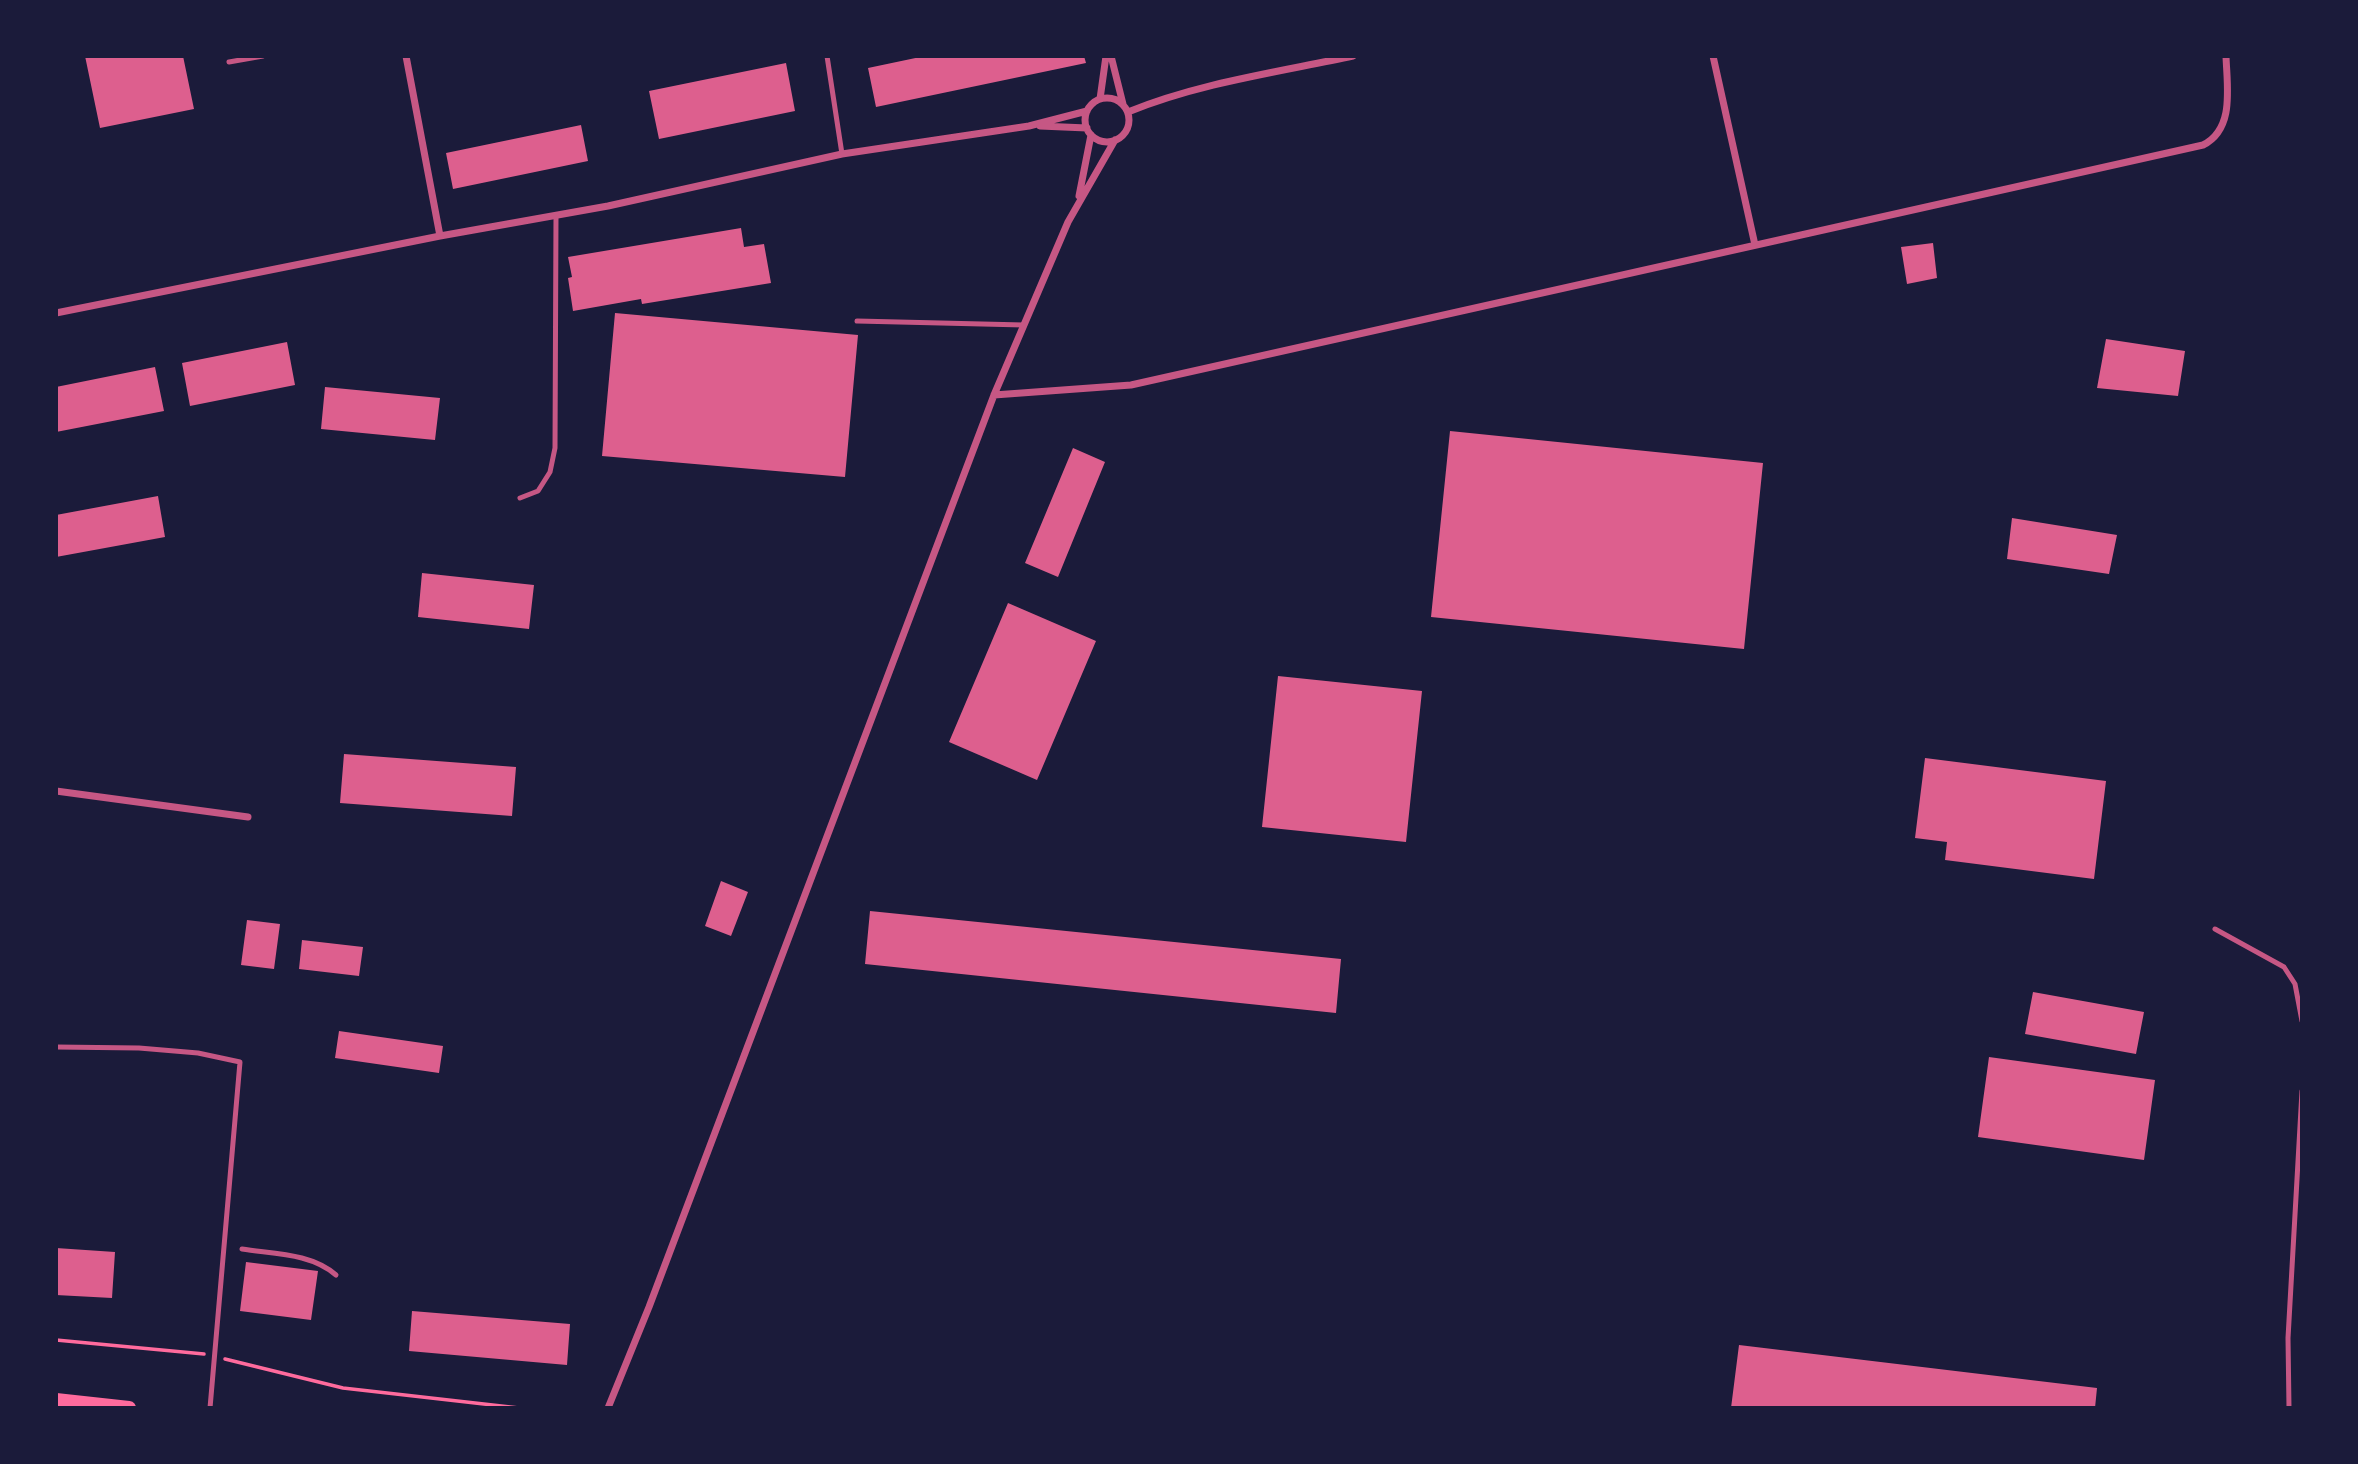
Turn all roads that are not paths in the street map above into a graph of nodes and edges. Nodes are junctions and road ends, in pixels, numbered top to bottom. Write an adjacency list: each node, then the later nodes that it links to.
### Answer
1 (263, 56): 8 (lane)
2 (406, 56): 18 (street)
3 (827, 56): 15 (lane)
4 (1109, 56): 9 (street); 10 (street)
5 (1353, 56): 10 (street)
6 (1713, 56): 19 (street)
7 (2226, 56): 19 (street)
8 (229, 62)
9 (1100, 99): 10 (street); 11 (street)
10 (1126, 109): 14 (street)
11 (1087, 111): 12 (street); 13 (street)
12 (1029, 126): 13 (street); 15 (street)
13 (1089, 131): 14 (street); 16 (street)
14 (1115, 140): 16 (street)
15 (842, 154): 17 (street)
16 (1078, 203): 22 (street)
17 (556, 215): 18 (street); 24 (lane)
18 (440, 236): 20 (street)
19 (1755, 245): 23 (street)
20 (56, 313)
21 (857, 321): 22 (lane)
22 (1024, 325): 23 (street)
23 (995, 395): 36 (street)
24 (520, 498)
25 (56, 790): 26 (street)
26 (248, 817)
27 (2215, 929): 28 (lane)
28 (2302, 1021)
29 (56, 1047): 35 (lane)
30 (2302, 1091): 37 (lane)
31 (242, 1249): 32 (lane)
32 (336, 1275)
33 (56, 1399): 34 (main road)
34 (129, 1408)
35 (210, 1408)
36 (608, 1408)
37 (2289, 1408)

